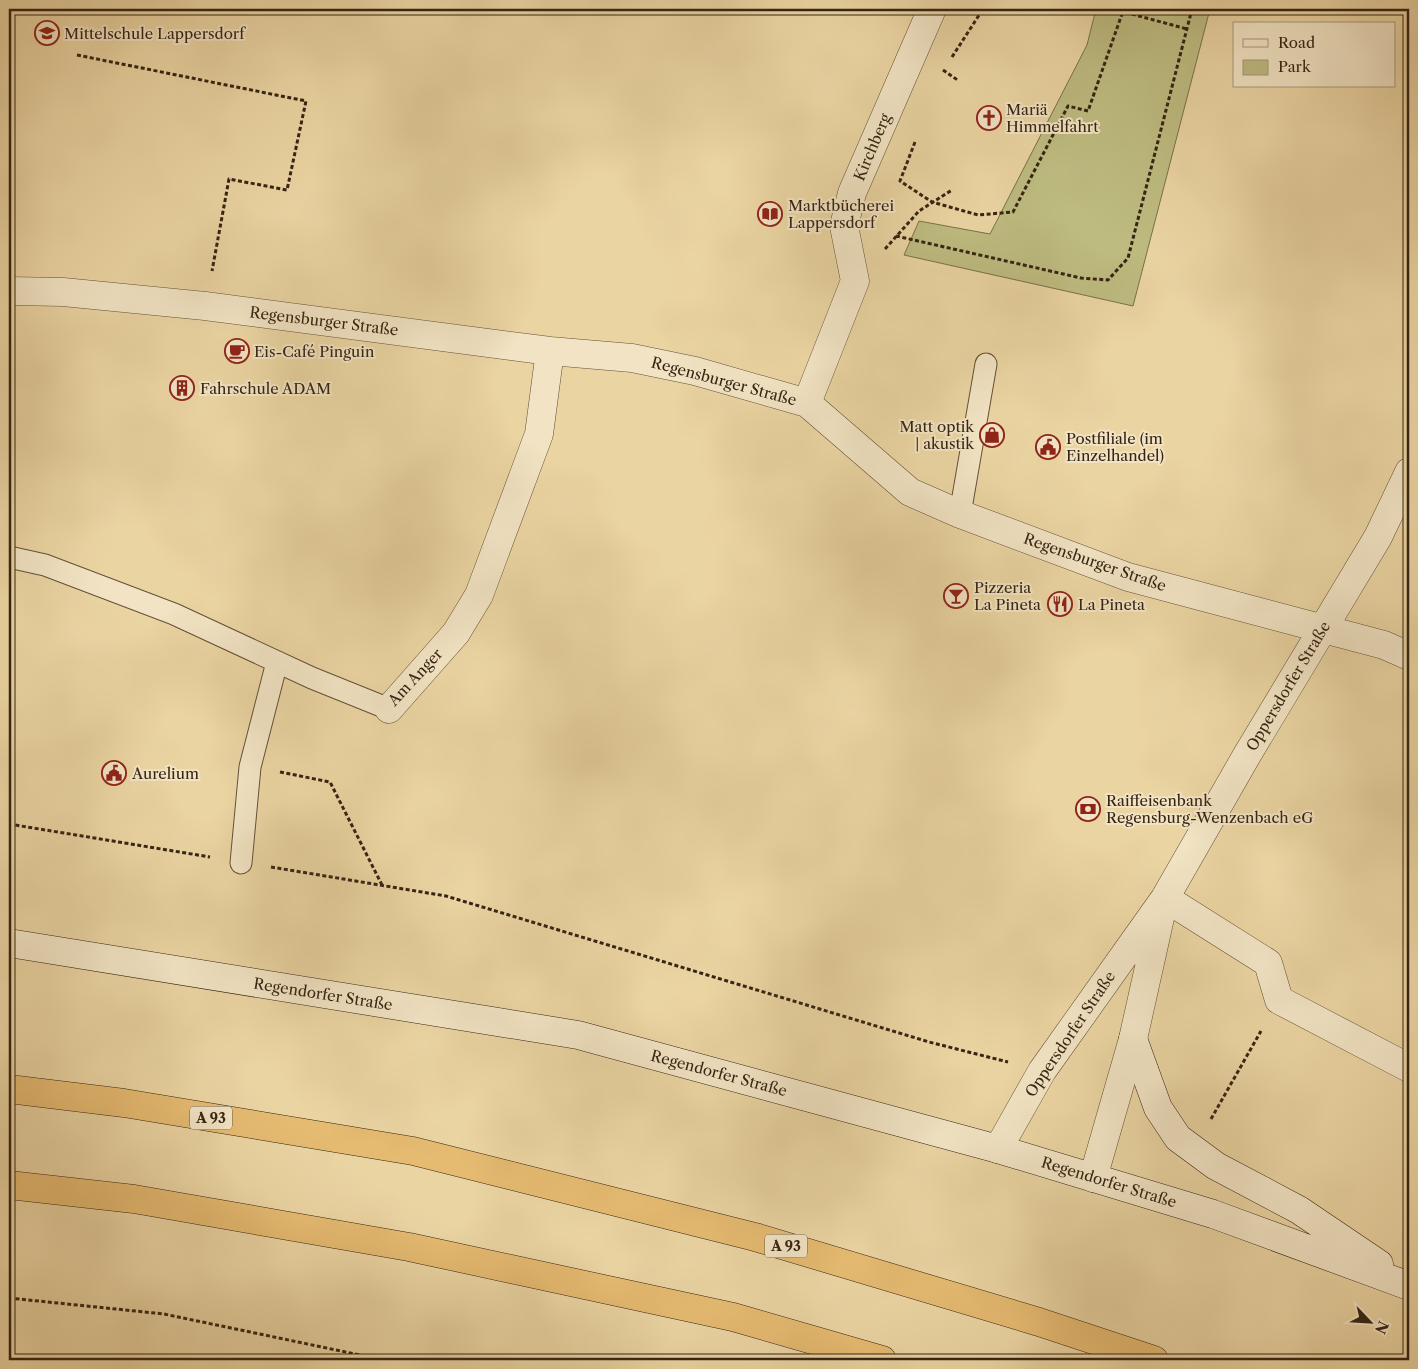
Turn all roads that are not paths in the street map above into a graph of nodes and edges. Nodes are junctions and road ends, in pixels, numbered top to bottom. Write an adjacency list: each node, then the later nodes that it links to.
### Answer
1 (932, 9): 5 (street, Kirchberg)
2 (9, 291): 3 (street, Regensburger Straße)
3 (550, 351): 5 (street, Regensburger Straße); 12 (street, Am Anger)
4 (986, 364): 7 (lane)
5 (808, 403): 7 (street, Regensburger Straße)
6 (1409, 472): 9 (street, Oppersdorfer Straße)
7 (960, 514): 9 (street, Regensburger Straße)
8 (9, 557): 11 (lane, Am Anger)
9 (1322, 629): 10 (street, Regensburger Straße); 14 (street, Oppersdorfer Straße)
10 (1409, 656)
11 (277, 662): 12 (lane, Am Anger); 13 (lane)
12 (389, 709)
13 (241, 862)
14 (1165, 898): 16 (street, Oppersdorfer Straße); 17 (street); 19 (street, Oppersdorfer Straße)
15 (9, 943): 19 (street, Regendorfer Straße)
16 (1133, 1039): 20 (street, Oppersdorfer Straße); 22 (street)
17 (1409, 1068)
18 (9, 1089): 24 (highway, A 93)
19 (998, 1149): 20 (street, Regendorfer Straße)
20 (1093, 1178): 22 (street, Regendorfer Straße)
21 (9, 1184): 23 (highway)
22 (1409, 1286)
23 (882, 1360)
24 (1154, 1360)

